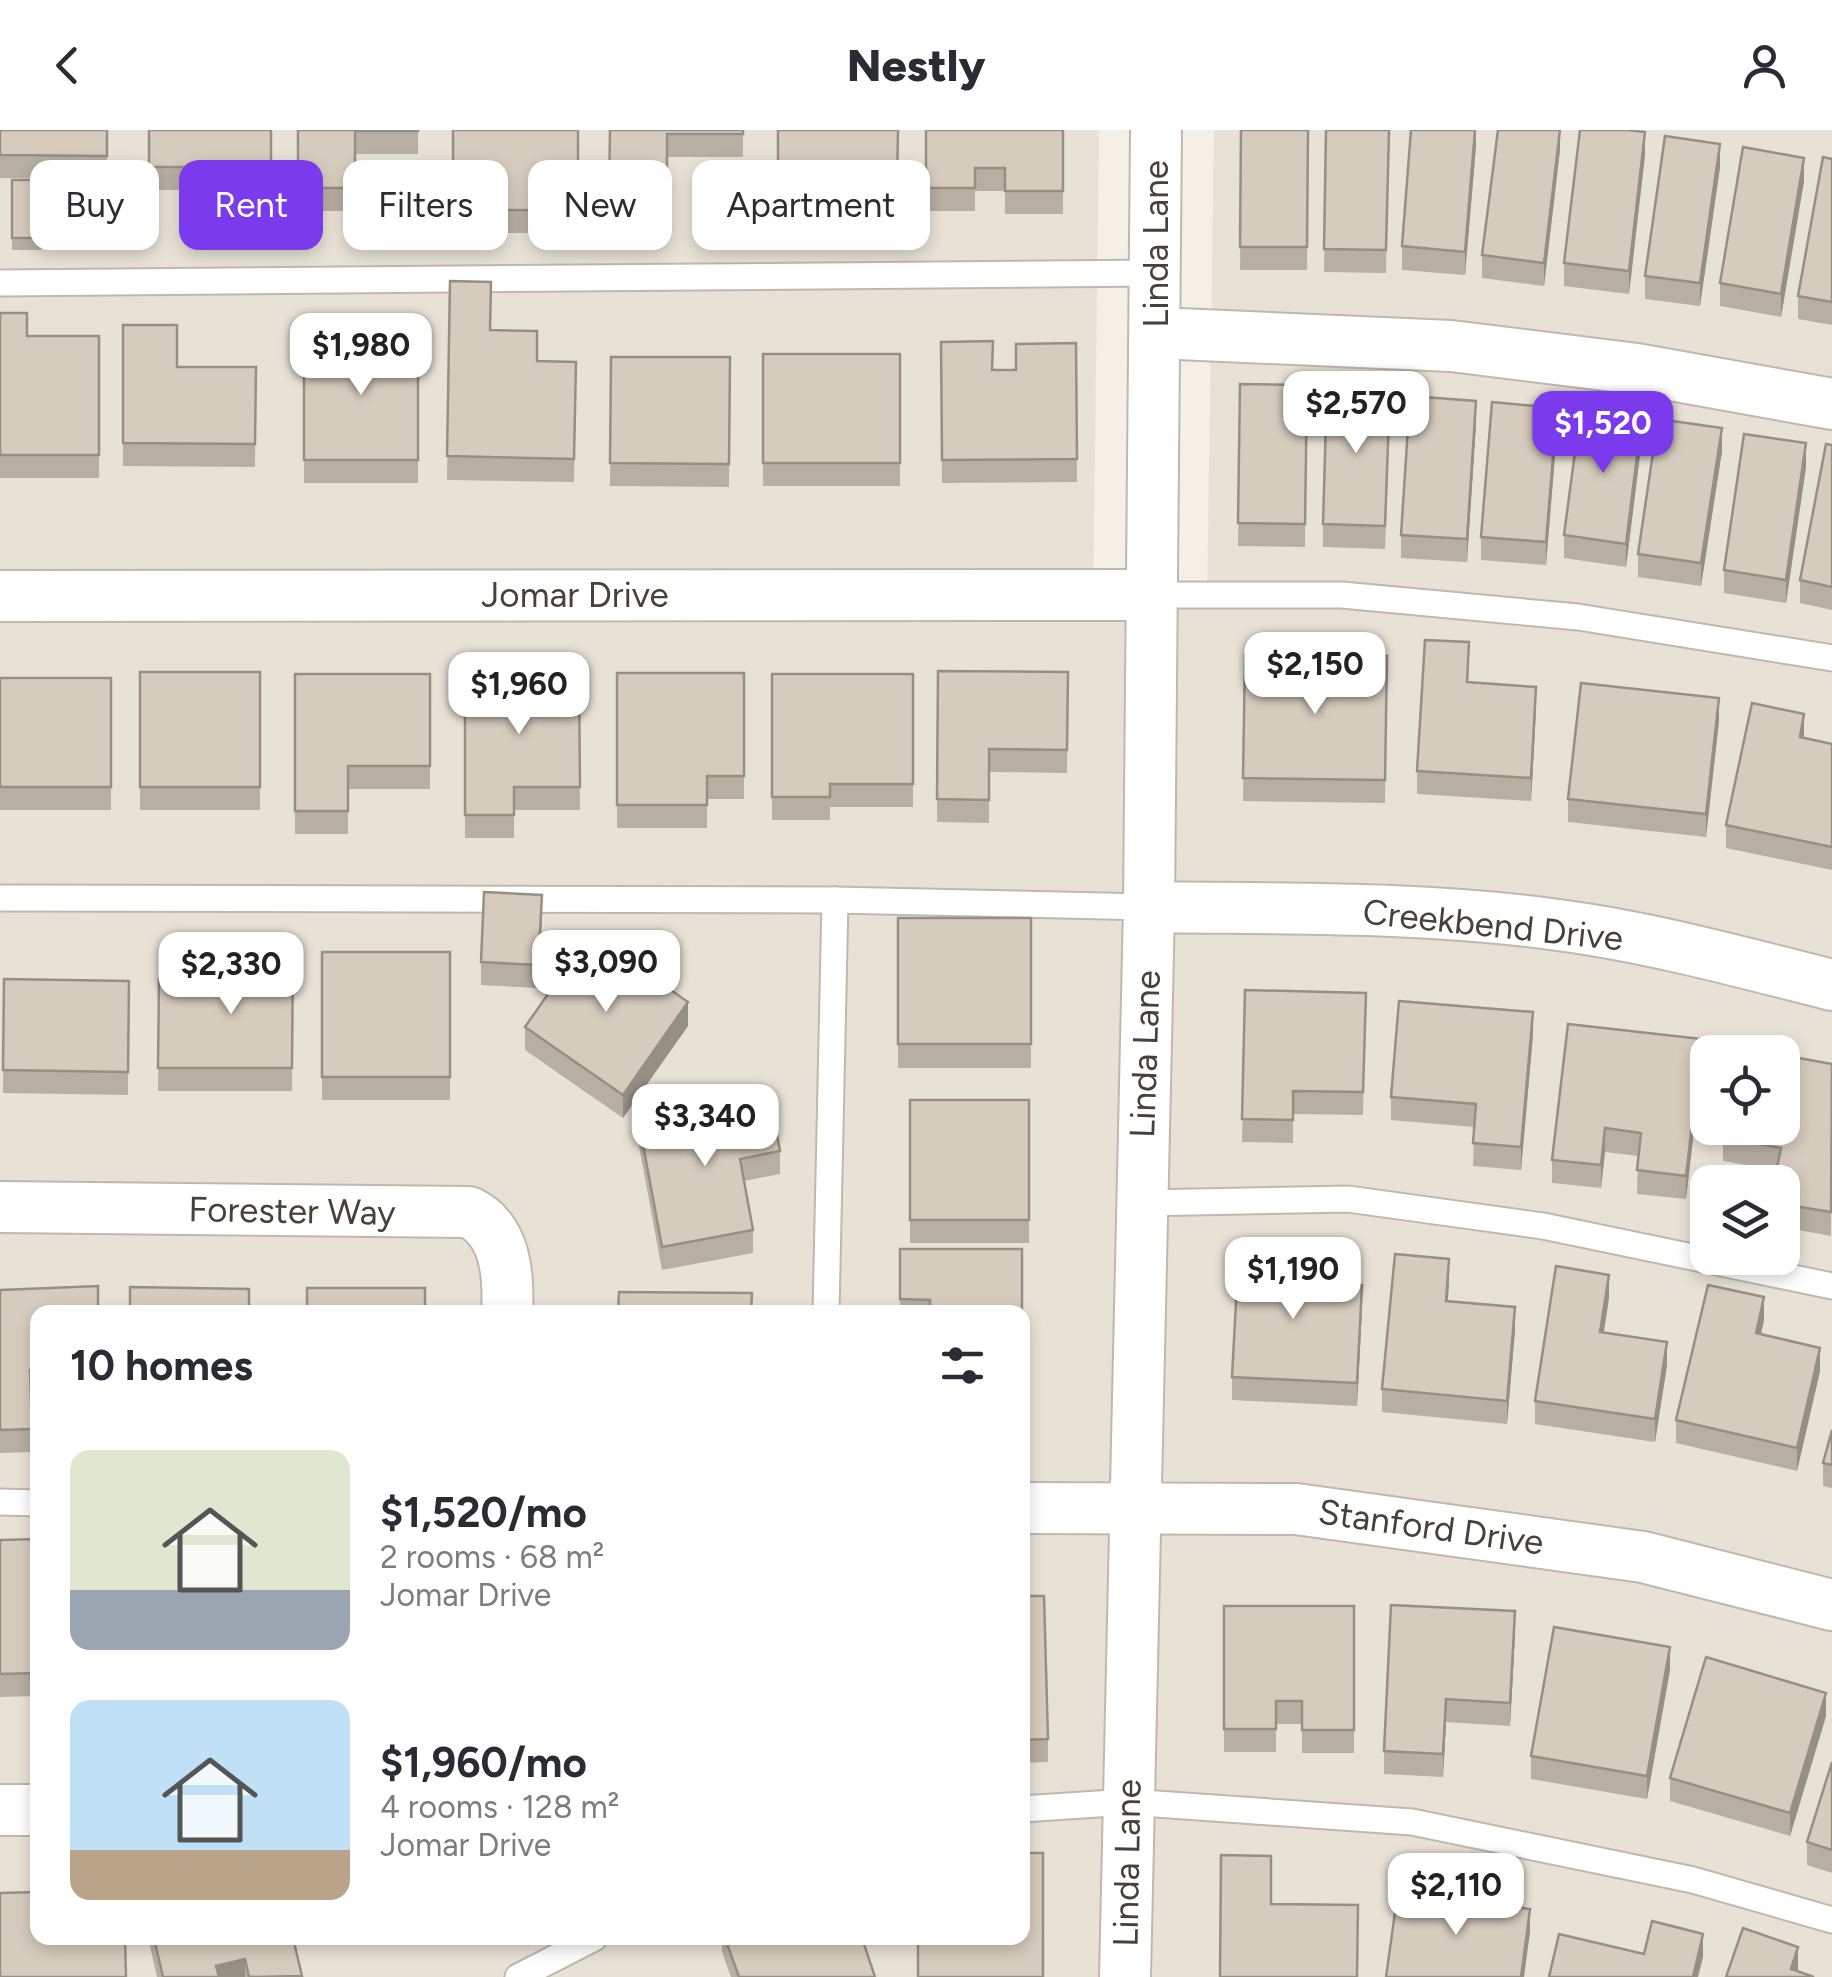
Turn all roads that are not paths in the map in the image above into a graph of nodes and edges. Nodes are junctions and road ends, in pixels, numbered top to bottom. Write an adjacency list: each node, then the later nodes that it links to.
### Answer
1 (1156, 130): 2 (street, Linda Lane)
2 (1156, 273): 3 (lane); 4 (street, Linda Lane)
3 (0, 283)
4 (1156, 332): 5 (street); 6 (street, Linda Lane)
5 (1832, 404)
6 (1150, 595): 7 (street, Jomar Drive); 8 (lane); 11 (street, Linda Lane)
7 (0, 596)
8 (1832, 658)
9 (0, 898): 10 (lane)
10 (834, 900): 11 (lane); 17 (lane)
11 (1149, 908): 12 (street, Creekbend Drive); 13 (street, Linda Lane)
12 (1832, 985)
13 (1141, 1203): 15 (lane); 21 (street, Linda Lane)
14 (0, 1208): 16 (street, Forester Way)
15 (1832, 1286)
16 (506, 1305)
17 (826, 1305)
18 (0, 1502): 19 (lane)
19 (30, 1503)
20 (1030, 1508): 21 (street, Stanford Drive)
21 (1134, 1509): 22 (street, Stanford Drive); 23 (street, Linda Lane)
22 (1832, 1605)
23 (1128, 1802): 24 (lane); 27 (lane); 30 (street, Linda Lane)
24 (1030, 1809)
25 (0, 1810): 26 (street)
26 (30, 1810)
27 (1832, 1920)
28 (580, 1945): 29 (lane)
29 (518, 1977)
30 (1125, 1977)

